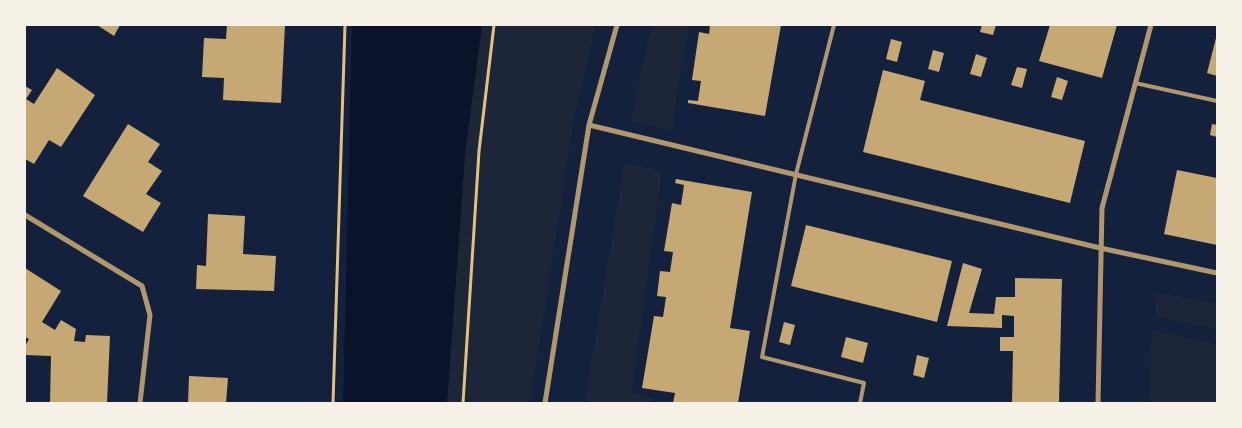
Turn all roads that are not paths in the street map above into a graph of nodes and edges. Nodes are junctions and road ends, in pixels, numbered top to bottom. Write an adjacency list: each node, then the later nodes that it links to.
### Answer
1 (617, 25): 6 (street)
2 (834, 25): 7 (lane)
3 (1151, 25): 4 (street)
4 (1136, 83): 5 (lane); 9 (street)
5 (1217, 101)
6 (589, 125): 7 (street); 12 (street)
7 (796, 174): 9 (street); 13 (lane)
8 (25, 215): 11 (street)
9 (1100, 248): 10 (street); 14 (street)
10 (1217, 273)
11 (140, 403)
12 (545, 403)
13 (860, 403)
14 (1098, 403)

